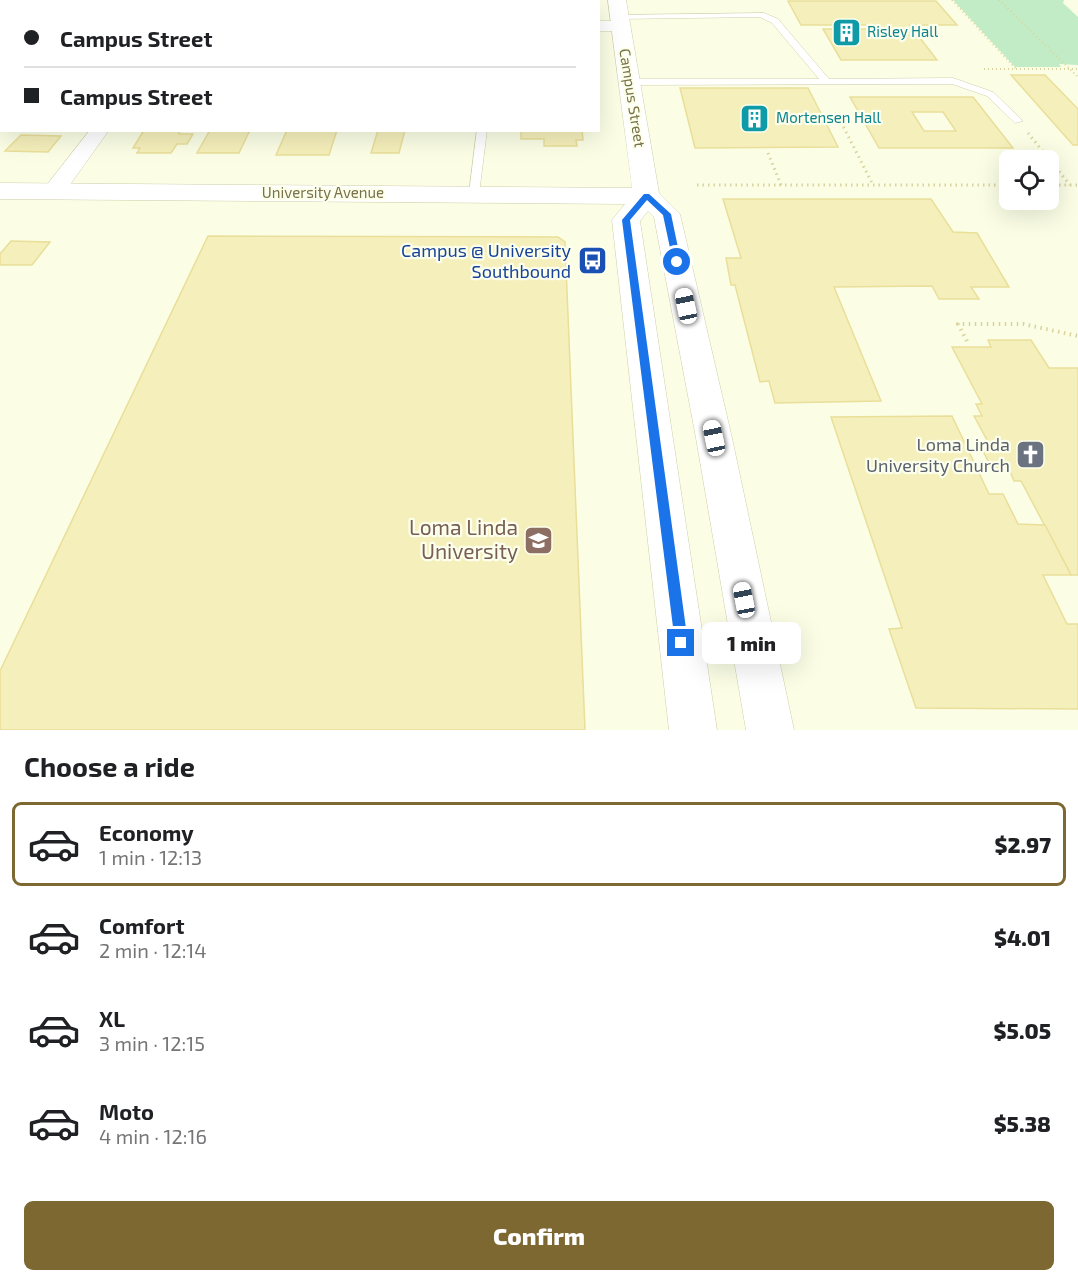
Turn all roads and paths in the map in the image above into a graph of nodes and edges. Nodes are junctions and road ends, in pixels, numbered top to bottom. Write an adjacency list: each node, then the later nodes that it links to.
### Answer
1 (952, 0): 6 (path)
2 (999, 0): 7 (path)
3 (619, 14): 4 (street); 10 (lane); 11 (street, Campus Street)
4 (600, 25)
5 (984, 69): 6 (path)
6 (1016, 69): 7 (path)
7 (1070, 69): 8 (path); 9 (path)
8 (1078, 69)
9 (1078, 77)
10 (825, 80): 11 (lane); 13 (lane)
11 (629, 82): 27 (street, Campus Street)
12 (840, 120): 19 (path)
13 (1018, 121): 22 (path)
14 (98, 132): 25 (street)
15 (482, 132): 26 (lane)
16 (768, 153): 18 (path)
17 (697, 185): 18 (path)
18 (781, 185): 19 (path)
19 (873, 185): 20 (path)
20 (999, 185)
21 (1059, 185): 22 (path)
22 (1070, 185): 23 (path)
23 (1078, 185)
24 (0, 191): 25 (street, University Avenue)
25 (54, 191): 26 (street, University Avenue)
26 (474, 194): 27 (street, University Avenue)
27 (646, 196): 30 (street); 31 (street)
28 (1078, 336): 29 (path)
29 (967, 341)
30 (693, 730)
31 (770, 730)

